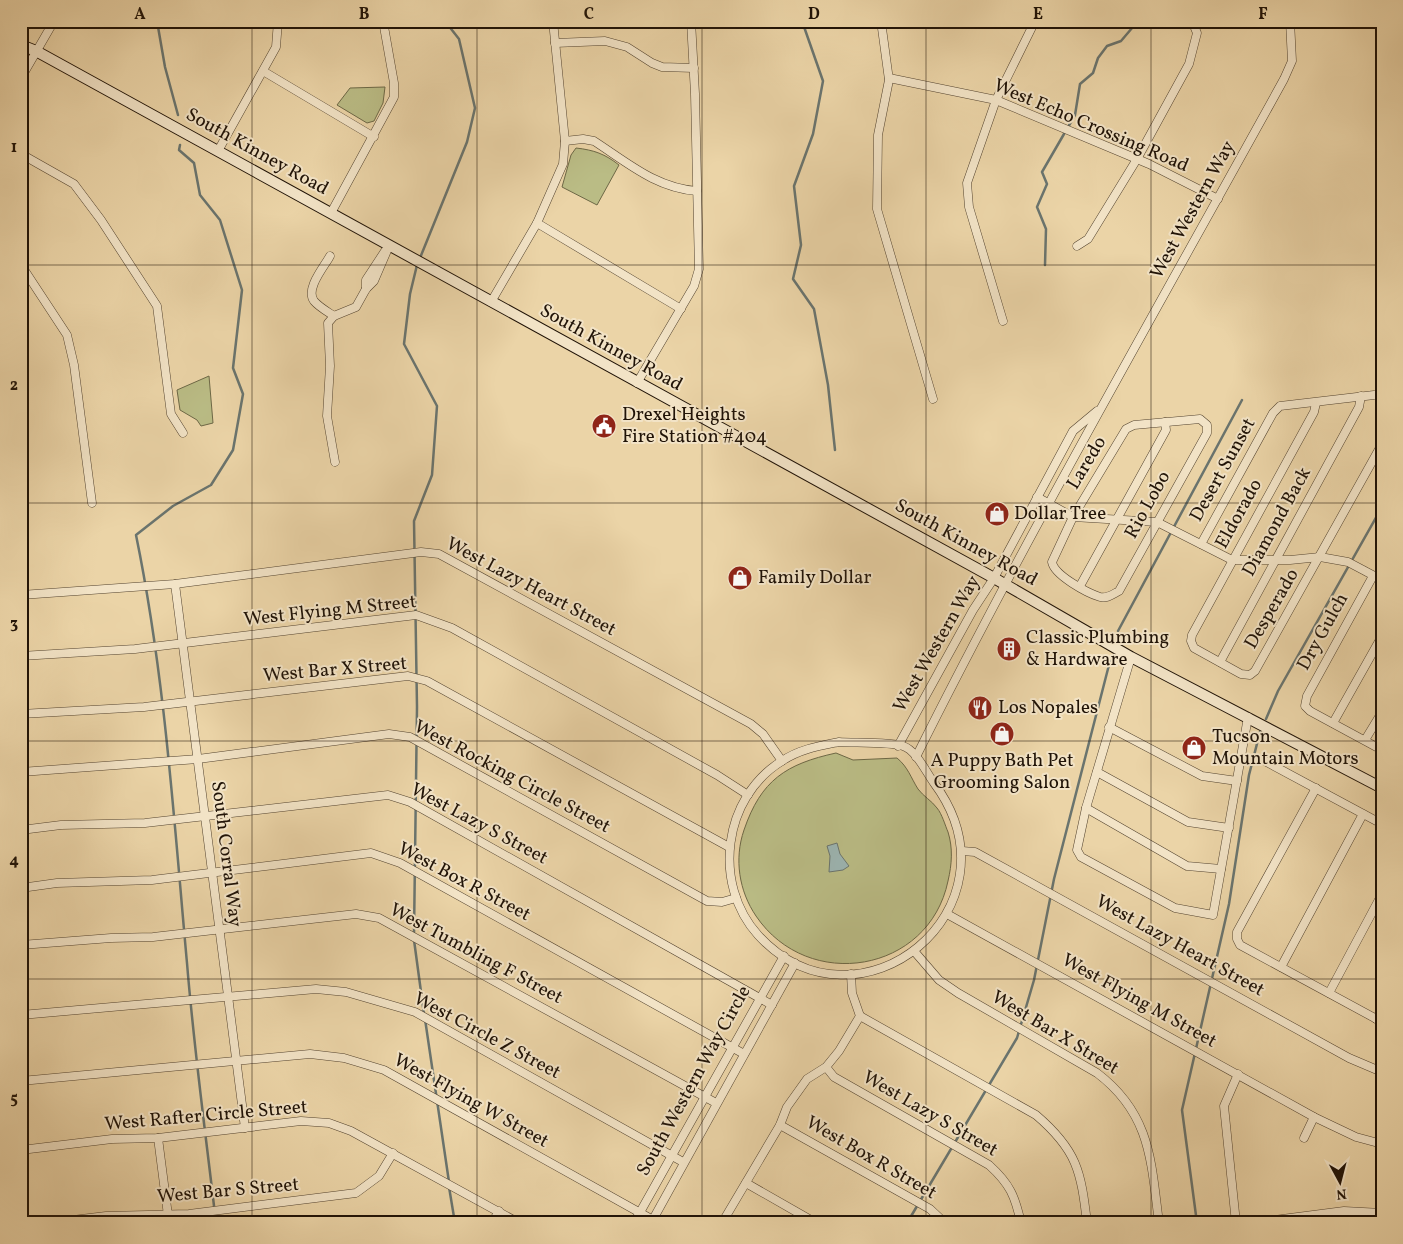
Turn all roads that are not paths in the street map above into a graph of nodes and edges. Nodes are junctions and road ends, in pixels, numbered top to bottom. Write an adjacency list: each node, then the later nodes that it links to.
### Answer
1 (54, 21): 13 (street)
2 (278, 21): 15 (street)
3 (383, 21): 19 (street)
4 (553, 21): 11 (street)
5 (691, 21): 14 (street)
6 (880, 21): 17 (street)
7 (1035, 21): 18 (street)
8 (1192, 21): 23 (street)
9 (1290, 21): 25 (street, West Western Way)
10 (21, 40): 13 (main road, South Kinney Road)
11 (555, 44): 14 (street); 20 (street)
12 (21, 45): 13 (main road, South Kinney Road)
13 (36, 51): 16 (street); 21 (main road, South Kinney Road)
14 (694, 68): 24 (street)
15 (262, 71): 19 (street); 21 (street)
16 (21, 78)
17 (889, 78): 18 (street, West Echo Crossing Road); 39 (street)
18 (996, 100): 23 (street, West Echo Crossing Road); 35 (street)
19 (374, 137): 26 (street)
20 (565, 141): 24 (street); 27 (street)
21 (218, 151): 26 (main road, South Kinney Road)
22 (21, 154): 43 (street)
23 (1137, 158): 25 (street, West Echo Crossing Road); 29 (street)
24 (697, 191): 33 (street)
25 (1218, 199): 41 (street, West Western Way)
26 (331, 213): 28 (main road, South Kinney Road)
27 (537, 223): 32 (street); 33 (street)
28 (389, 246): 32 (main road, South Kinney Road); 34 (street)
29 (1077, 246)
30 (330, 256): 34 (street)
31 (21, 265): 47 (street)
32 (491, 302): 36 (main road, South Kinney Road)
33 (681, 309): 36 (street)
34 (334, 316): 45 (street)
35 (1003, 321)
36 (638, 383): 57 (main road, South Kinney Road)
37 (1361, 396): 38 (street); 40 (street); 54 (street, Diamond Back)
38 (1382, 398)
39 (932, 399)
40 (1316, 403): 52 (street, Desert Sunset); 55 (street, Eldorado)
41 (1100, 408): 46 (street, West Western Way); 48 (street, West Western Way)
42 (1165, 422): 49 (street, Laredo); 50 (street); 51 (street, Rio Lobo)
43 (183, 433)
44 (1382, 444): 53 (street, Desperado)
45 (335, 462)
46 (1037, 497): 48 (street); 57 (street, West Western Way)
47 (92, 503)
48 (1050, 504): 49 (street); 60 (street, West Western Way)
49 (1073, 517): 50 (street); 61 (street, Laredo)
50 (1117, 519): 51 (street); 61 (street)
51 (1157, 522): 52 (street); 61 (street, Rio Lobo)
52 (1201, 544): 55 (street)
53 (1320, 557): 54 (street); 56 (street); 67 (street, Desperado)
54 (1276, 559): 55 (street); 67 (street, Diamond Back)
55 (1232, 560): 67 (street, Eldorado)
56 (1373, 576): 58 (street); 72 (street, Dry Gulch)
57 (994, 578): 60 (main road, South Kinney Road); 75 (street, West Western Way)
58 (1382, 580)
59 (175, 584): 62 (street, West Lazy Heart Street); 64 (street, South Corral Way); 80 (street, West Lazy Heart Street)
60 (1006, 586): 66 (main road, South Kinney Road); 77 (street, West Western Way)
61 (1080, 586)
62 (21, 595)
63 (1382, 636): 72 (street)
64 (184, 643): 65 (street, West Flying M Street); 68 (street, South Corral Way); 86 (street, West Flying M Street)
65 (21, 656)
66 (1131, 657): 71 (main road, South Kinney Road); 73 (street)
67 (1220, 662)
68 (191, 701): 70 (street, West Bar X Street); 78 (street, South Corral Way); 93 (street, West Bar X Street)
69 (1382, 712): 74 (street)
70 (21, 714)
71 (1248, 717): 83 (street); 85 (main road, South Kinney Road)
72 (1333, 723): 74 (street)
73 (1109, 727): 82 (street); 83 (street)
74 (1366, 740): 76 (street)
75 (898, 746): 77 (street); 80 (street)
76 (1382, 750)
77 (916, 757): 94 (street)
78 (198, 759): 81 (street, West Rocking Circle Street); 89 (street, South Corral Way); 99 (street, West Rocking Circle Street)
79 (1261, 759): 84 (street)
80 (782, 761): 86 (street)
81 (21, 772)
82 (1097, 772): 87 (street); 91 (street)
83 (1237, 781): 91 (street)
84 (1316, 788): 88 (street); 106 (street)
85 (1382, 788)
86 (748, 795): 93 (street)
87 (1086, 808): 95 (street); 95 (street)
88 (1363, 814): 90 (street); 106 (street)
89 (205, 816): 92 (street, West Lazy S Street); 96 (street, South Corral Way); 110 (street, West Lazy S Street)
90 (1382, 824)
91 (1229, 828): 95 (street)
92 (21, 830)
93 (730, 847): 99 (street)
94 (962, 851): 100 (street); 120 (street, West Lazy Heart Street)
95 (1221, 868)
96 (212, 873): 97 (street, West Box R Street); 101 (street, South Corral Way); 116 (street, West Box R Street)
97 (21, 888)
98 (1382, 894): 108 (street)
99 (736, 898): 104 (street)
100 (947, 914): 103 (street); 121 (street, West Flying M Street)
101 (220, 931): 102 (street, West Tumbling F Street); 109 (street, South Corral Way); 123 (street, West Tumbling F Street)
102 (21, 946)
103 (914, 951): 107 (street); 150 (street, West Bar X Street)
104 (784, 956): 105 (street); 110 (street, South Western Way Circle)
105 (795, 962): 107 (street); 111 (street, South Western Way Circle)
106 (1281, 967): 108 (street)
107 (852, 974): 114 (street)
108 (1329, 993): 115 (street)
109 (228, 998): 113 (street, West Circle Z Street); 118 (street, South Corral Way); 133 (street, West Circle Z Street)
110 (759, 998): 111 (street, West Lazy S Street); 116 (street, South Western Way Circle)
111 (772, 1005): 117 (street, South Western Way Circle)
112 (1382, 1010): 115 (street)
113 (21, 1015)
114 (860, 1016): 119 (street); 149 (street)
115 (1379, 1021)
116 (732, 1048): 117 (street, West Box R Street); 123 (street, South Western Way Circle)
117 (744, 1054): 124 (street, South Western Way Circle)
118 (236, 1060): 122 (street, West Flying W Street); 127 (street, South Corral Way); 138 (street, West Flying W Street)
119 (826, 1067): 126 (street); 148 (street, West Lazy S Street)
120 (1382, 1072)
121 (1238, 1074): 125 (street, West Flying M Street); 151 (street)
122 (21, 1081)
123 (705, 1097): 124 (street, West Tumbling F Street); 133 (street, South Western Way Circle)
124 (716, 1103): 134 (street, South Western Way Circle)
125 (1314, 1117): 129 (street); 130 (street, West Flying M Street)
126 (780, 1124): 135 (street); 147 (street, West Box R Street)
127 (245, 1128): 128 (street, West Rafter Circle Street); 132 (street, West Rafter Circle Street)
128 (158, 1138): 131 (street, West Rafter Circle Street); 139 (street)
129 (1304, 1138)
130 (1382, 1144)
131 (21, 1150)
132 (393, 1153): 136 (street, West Rafter Circle Street); 139 (street, West Bar S Street)
133 (670, 1155): 134 (street, West Circle Z Street); 138 (street, South Western Way Circle)
134 (684, 1162): 140 (street, South Western Way Circle)
135 (746, 1183): 145 (street); 146 (street)
136 (498, 1211): 142 (street); 143 (street, West Rafter Circle Street)
137 (1382, 1212): 152 (street)
138 (639, 1213): 140 (street, West Flying W Street); 144 (street, South Western Way Circle)
139 (168, 1218): 141 (street, West Bar S Street)
140 (652, 1221)
141 (48, 1223)
142 (492, 1223)
143 (520, 1223)
144 (634, 1223)
145 (722, 1223)
146 (816, 1223)
147 (944, 1223)
148 (1021, 1223)
149 (1088, 1223)
150 (1159, 1223)
151 (1236, 1223)
152 (1250, 1223)

